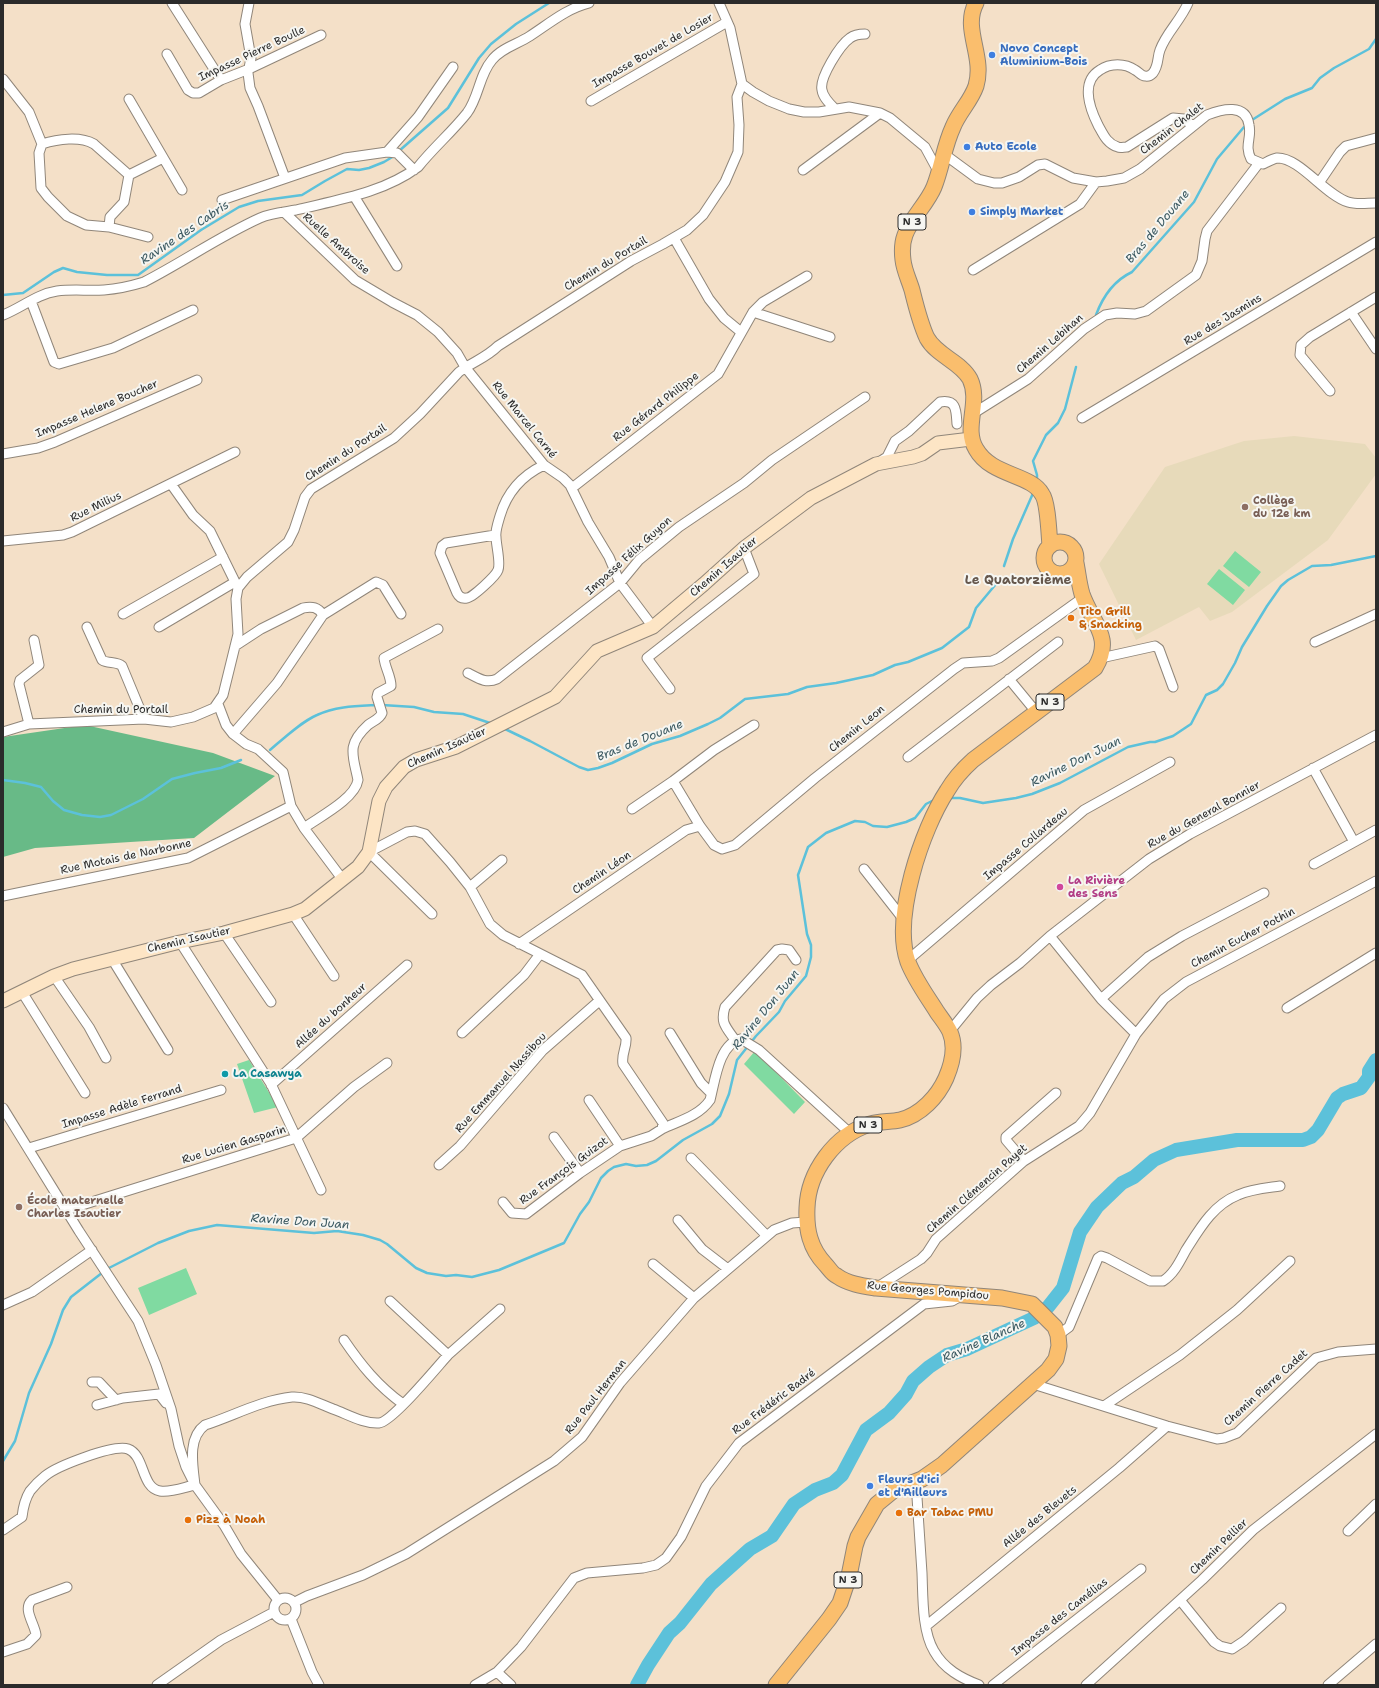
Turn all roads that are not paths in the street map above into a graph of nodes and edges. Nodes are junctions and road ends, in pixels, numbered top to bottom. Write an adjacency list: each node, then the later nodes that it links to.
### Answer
1 (172, 3): 14 (street)
2 (249, 3): 12 (street)
3 (589, 3): 27 (street)
4 (719, 3): 7 (street, Chemin du Portail)
5 (976, 3): 24 (main road, N 3)
6 (1188, 3): 20 (street)
7 (727, 22): 15 (street, Chemin du Portail); 17 (street, Impasse Bouvet de Losier)
8 (865, 34): 18 (street)
9 (321, 35): 12 (street, Impasse Pierre Boulle)
10 (167, 54): 14 (street, Impasse Pierre Boulle)
11 (453, 67): 23 (street)
12 (248, 69): 14 (street, Impasse Pierre Boulle); 31 (street)
13 (3, 79): 22 (street)
14 (221, 80)
15 (742, 84): 18 (street); 41 (street, Chemin du Portail)
16 (129, 99): 25 (street)
17 (591, 101)
18 (834, 108): 19 (street)
19 (880, 113): 28 (street); 29 (street)
20 (1194, 126): 26 (street, Chemin Chalet); 32 (street, Chemin Chalet)
21 (1376, 138): 33 (street)
22 (42, 144): 30 (street); 39 (street)
23 (387, 152): 27 (street); 31 (street)
24 (944, 154): 29 (main road, N 3); 32 (street, Chemin Chalet)
25 (163, 158): 30 (street); 34 (street)
26 (1259, 163): 33 (street); 59 (street, Chemin Lebihan)
27 (414, 170): 35 (street)
28 (803, 170)
29 (938, 171): 59 (main road, N 3)
30 (129, 175): 39 (street)
31 (285, 178): 36 (street)
32 (1096, 182): 44 (street)
33 (1319, 183): 37 (street)
34 (182, 190)
35 (354, 196): 38 (street); 43 (street)
36 (222, 200)
37 (1376, 203)
38 (284, 212): 47 (street); 55 (street, Ruelle Ambroise)
39 (109, 227): 40 (street)
40 (148, 237)
41 (674, 238): 52 (street); 55 (street, Chemin du Portail)
42 (1376, 242): 60 (street, Rue des Jasmins)
43 (397, 266)
44 (973, 270)
45 (807, 276): 49 (street, Rue Gérard Philippe)
46 (1376, 297): 50 (street)
47 (31, 301): 48 (street); 51 (street)
48 (193, 310)
49 (753, 312): 52 (street, Rue Gérard Philippe); 53 (street)
50 (1351, 312): 54 (street); 57 (street)
51 (3, 315)
52 (740, 332): 68 (street, Rue Gérard Philippe)
53 (830, 337)
54 (1376, 349)
55 (465, 367): 66 (street, Rue Marcel Carné); 77 (street, Chemin du Portail)
56 (198, 380): 64 (street, Impasse Helene Boucher)
57 (1330, 391)
58 (865, 397): 76 (street, Impasse Félix Guyon)
59 (974, 413): 62 (main road, N 3)
60 (1082, 418)
61 (956, 424): 65 (street, Chemin Isautier)
62 (971, 439): 65 (main road, Chemin Isautier); 71 (main road)
63 (235, 452): 67 (street, Rue Milius)
64 (3, 454)
65 (876, 464): 72 (main road, Chemin Isautier)
66 (544, 465): 68 (street, Rue Marcel Carné); 69 (street)
67 (171, 484): 70 (street, Rue Milius); 73 (street)
68 (572, 488): 76 (street, Rue Marcel Carné)
69 (495, 535): 69 (street)
70 (3, 541)
71 (1055, 544): 74 (main road); 75 (main road)
72 (744, 548): 85 (main road, Chemin Isautier); 95 (street)
73 (223, 557): 77 (street); 79 (street)
74 (1076, 563): 75 (main road); 78 (main road)
75 (1060, 574): 78 (main road)
76 (620, 583): 85 (street, Rue Marcel Carné); 92 (street, Impasse Félix Guyon)
77 (237, 585): 84 (street, Chemin du Portail); 90 (street)
78 (1083, 595): 91 (main road); 110 (street, Chemin Leon)
79 (123, 614)
80 (401, 614): 82 (street)
81 (1376, 614): 89 (street)
82 (323, 615): 90 (street); 102 (street)
83 (87, 627): 98 (street)
84 (159, 627)
85 (653, 627): 114 (main road, Chemin Isautier)
86 (438, 628): 111 (street)
87 (34, 640): 99 (street)
88 (1058, 642): 93 (street)
89 (1316, 642)
90 (235, 646): 96 (street)
91 (1101, 658): 94 (street); 97 (main road, Rue Georges Pompidou / N 3)
92 (468, 673)
93 (1009, 679): 97 (street); 104 (street)
94 (1173, 687)
95 (670, 689)
96 (218, 704): 98 (street, Chemin du Portail); 102 (street)
97 (1036, 713): 125 (main road, Rue Georges Pompidou / N 3)
98 (144, 719): 99 (street, Chemin du Portail)
99 (29, 724): 101 (street, Chemin du Portail)
100 (754, 725): 107 (street)
101 (3, 732)
102 (233, 734): 108 (street)
103 (1376, 735): 106 (street, Rue du General Bonnier)
104 (908, 758)
105 (1170, 762): 134 (street, Impasse Collardeau)
106 (1313, 768): 113 (street); 127 (street, Rue du General Bonnier)
107 (673, 781): 109 (street); 110 (street, Chemin Leon)
108 (291, 806): 111 (street); 122 (street, Rue Motais de Narbonne)
109 (632, 810)
110 (700, 826): 129 (street, Chemin Léon)
111 (304, 828): 118 (street)
112 (1376, 830): 113 (street)
113 (1354, 842): 116 (street)
114 (369, 852): 118 (main road, Chemin Isautier); 120 (street); 124 (street)
115 (502, 860): 120 (street)
116 (1314, 864)
117 (864, 869): 125 (street)
118 (343, 880): 123 (main road, Chemin Isautier)
119 (1376, 881): 147 (street, Chemin Eucher Pothin)
120 (470, 887): 129 (street)
121 (1264, 893): 139 (street)
122 (3, 896)
123 (293, 914): 126 (main road, Chemin Isautier); 137 (street)
124 (432, 914)
125 (904, 920): 134 (main road, Rue Georges Pompidou / N 3)
126 (224, 933): 128 (main road, Chemin Isautier); 142 (street)
127 (1050, 936): 139 (street); 144 (street, Rue du General Bonnier)
128 (180, 942): 132 (main road, Chemin Isautier); 152 (street)
129 (519, 944): 131 (street)
130 (1376, 953): 143 (street)
131 (540, 954): 141 (street); 145 (street)
132 (112, 959): 136 (main road, Chemin Isautier); 149 (street)
133 (796, 960): 148 (street)
134 (908, 960): 144 (main road, Rue Georges Pompidou / N 3)
135 (407, 965): 152 (street, Allée du bonheur)
136 (54, 976): 138 (main road, Chemin Isautier); 150 (street)
137 (334, 976)
138 (22, 992): 140 (main road, Chemin Isautier); 154 (street)
139 (1101, 999): 147 (street)
140 (3, 1001)
141 (599, 1001): 159 (street); 167 (street, Rue Emmanuel Nassibou)
142 (271, 1002)
143 (1287, 1008)
144 (950, 1031): 160 (main road, Rue Georges Pompidou / N 3)
145 (462, 1033)
146 (670, 1033): 155 (street)
147 (1136, 1034): 166 (street, Chemin Clémencin Payet)
148 (735, 1040): 155 (street, Rue François Guizot); 160 (street)
149 (168, 1050)
150 (106, 1058)
151 (387, 1063): 161 (street, Rue Lucien Gasparin)
152 (271, 1085): 161 (street)
153 (221, 1090): 164 (street, Impasse Adèle Ferrand)
154 (85, 1093)
155 (711, 1093): 159 (street, Rue François Guizot)
156 (1056, 1093): 166 (street)
157 (590, 1100): 163 (street, Rue François Guizot)
158 (3, 1108): 164 (street)
159 (662, 1129): 163 (street, Rue François Guizot)
160 (851, 1134): 174 (main road, Rue Georges Pompidou / N 3)
161 (296, 1138): 170 (street); 172 (street, Rue Lucien Gasparin)
162 (554, 1138): 168 (street)
163 (620, 1146): 168 (street, Rue François Guizot)
164 (29, 1148): 172 (street)
165 (691, 1158): 175 (street)
166 (1024, 1160): 180 (street, Chemin Clémencin Payet)
167 (438, 1165)
168 (580, 1173): 171 (street, Rue François Guizot)
169 (1280, 1186): 186 (street)
170 (321, 1190)
171 (503, 1202)
172 (66, 1210): 176 (street)
173 (678, 1220): 179 (street)
174 (806, 1222): 175 (street, Rue Paul Herman); 180 (main road, Rue Georges Pompidou / N 3)
175 (767, 1236): 179 (street, Rue Paul Herman)
176 (92, 1250): 184 (street); 196 (street)
177 (1290, 1261): 195 (street)
178 (653, 1264): 182 (street)
179 (728, 1269): 182 (street, Rue Paul Herman)
180 (876, 1288): 181 (main road, Rue Georges Pompidou / N 3)
181 (961, 1296): 186 (main road, Rue Georges Pompidou / N 3); 215 (street, Rue Frédéric Badré)
182 (694, 1298): 208 (street, Rue Paul Herman)
183 (390, 1301): 189 (street)
184 (3, 1305)
185 (500, 1309): 189 (street)
186 (1057, 1331): 191 (main road, N 3)
187 (344, 1340): 193 (street)
188 (1376, 1349): 197 (street, Chemin Pierre Cadet)
189 (448, 1355): 193 (street)
190 (92, 1382): 192 (street)
191 (1033, 1384): 195 (street, Chemin Pierre Cadet); 199 (main road, N 3)
192 (116, 1400): 194 (street); 196 (street)
193 (403, 1404): 200 (street)
194 (97, 1405)
195 (1104, 1406): 197 (street, Chemin Pierre Cadet)
196 (171, 1409): 200 (street)
197 (1167, 1426): 212 (street, Allée des Bleuets)
198 (1376, 1434): 207 (street, Chemin Pellier)
199 (916, 1482): 212 (street); 220 (main road, N 3)
200 (196, 1485): 202 (street); 206 (street)
201 (1376, 1504): 203 (street)
202 (3, 1530)
203 (1348, 1531)
204 (1141, 1568): 222 (street, Impasse des Camélias)
205 (68, 1587): 214 (street)
206 (278, 1600): 208 (street); 210 (street)
207 (1180, 1600): 209 (street); 223 (street, Chemin Pellier)
208 (295, 1602): 211 (street)
209 (1281, 1608)
210 (274, 1612): 211 (street); 216 (street)
211 (291, 1619): 217 (street)
212 (926, 1626): 221 (street)
213 (1376, 1644): 224 (street)
214 (3, 1652)
215 (496, 1672): 218 (street, Rue Frédéric Badré); 219 (street)
216 (157, 1685)
217 (319, 1685)
218 (475, 1685)
219 (511, 1685)
220 (776, 1685)
221 (980, 1685)
222 (993, 1685)
223 (1086, 1685)
224 (1328, 1685)

